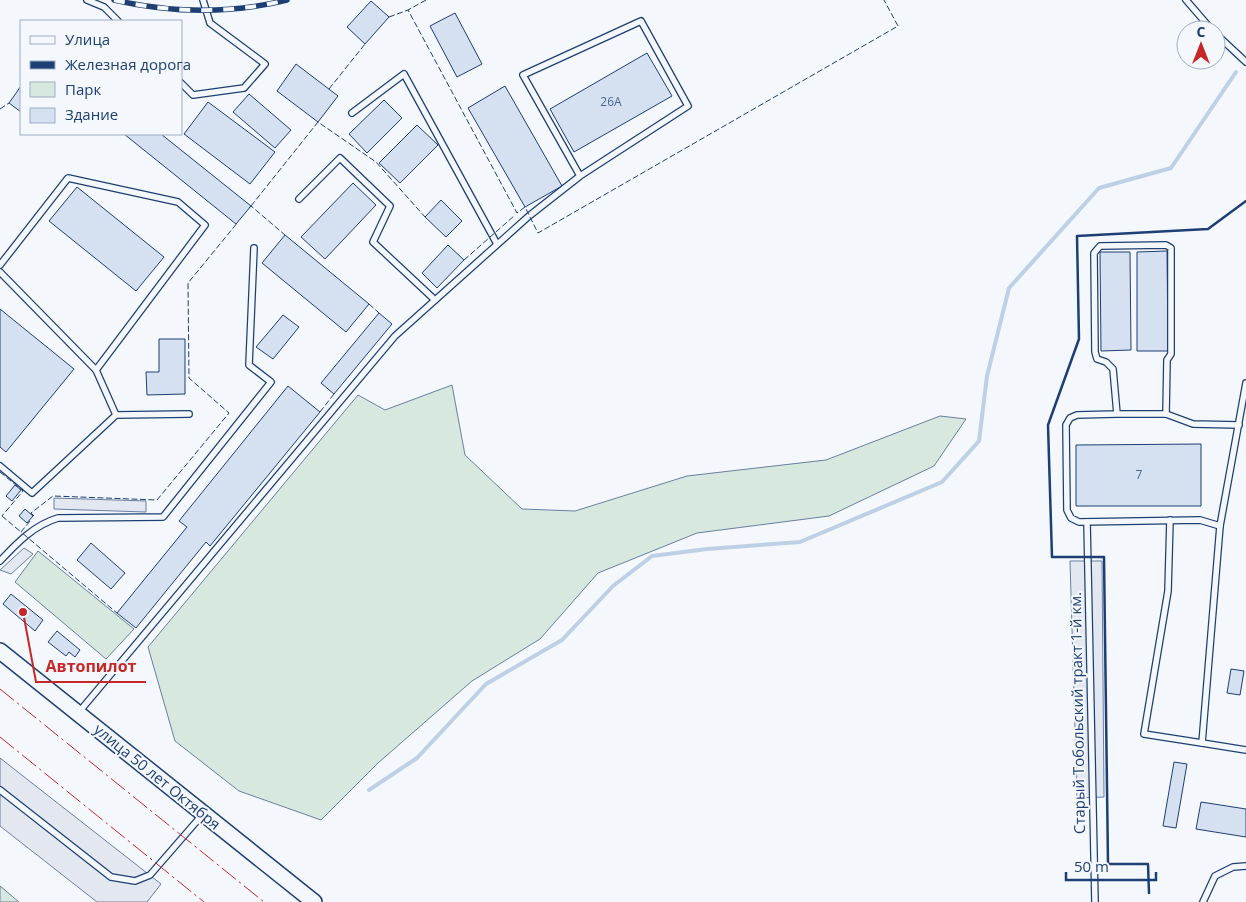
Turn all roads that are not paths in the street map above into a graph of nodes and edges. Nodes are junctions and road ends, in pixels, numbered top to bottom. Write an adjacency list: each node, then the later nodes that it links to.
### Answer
1 (87, 0): 4 (lane)
2 (203, 0): 8 (lane)
3 (1186, 0): 5 (lane)
4 (117, 20)
5 (1203, 20)
6 (1226, 43): 7 (lane)
7 (1246, 62)
8 (182, 84)
9 (352, 113): 12 (lane)
10 (580, 176): 10 (lane); 12 (lane)
11 (299, 199): 16 (lane)
12 (497, 244): 16 (lane)
13 (254, 248): 28 (lane)
14 (0, 266): 17 (lane)
15 (0, 272): 17 (lane)
16 (435, 300): 30 (lane)
17 (96, 370): 22 (lane)
18 (1246, 383): 23 (lane)
19 (189, 414): 22 (lane)
20 (1117, 414): 21 (lane); 21 (lane); 26 (lane)
21 (1166, 414): 23 (lane)
22 (116, 415): 24 (lane)
23 (1239, 425): 27 (lane)
24 (0, 466)
25 (1170, 520): 26 (lane); 27 (lane); 31 (lane)
26 (1087, 522): 37 (lane, Старый Тобольский тракт 1-й км.)
27 (1220, 526): 31 (lane)
28 (0, 561)
29 (0, 650): 30 (main road, улица 50 лет Октября)
30 (78, 714): 34 (main road, улица 50 лет Октября)
31 (1202, 743): 32 (lane)
32 (1246, 750)
33 (0, 790): 34 (lane)
34 (203, 814): 36 (main road, улица 50 лет Октября)
35 (1246, 866): 38 (lane)
36 (314, 902)
37 (1095, 902)
38 (1203, 902)

